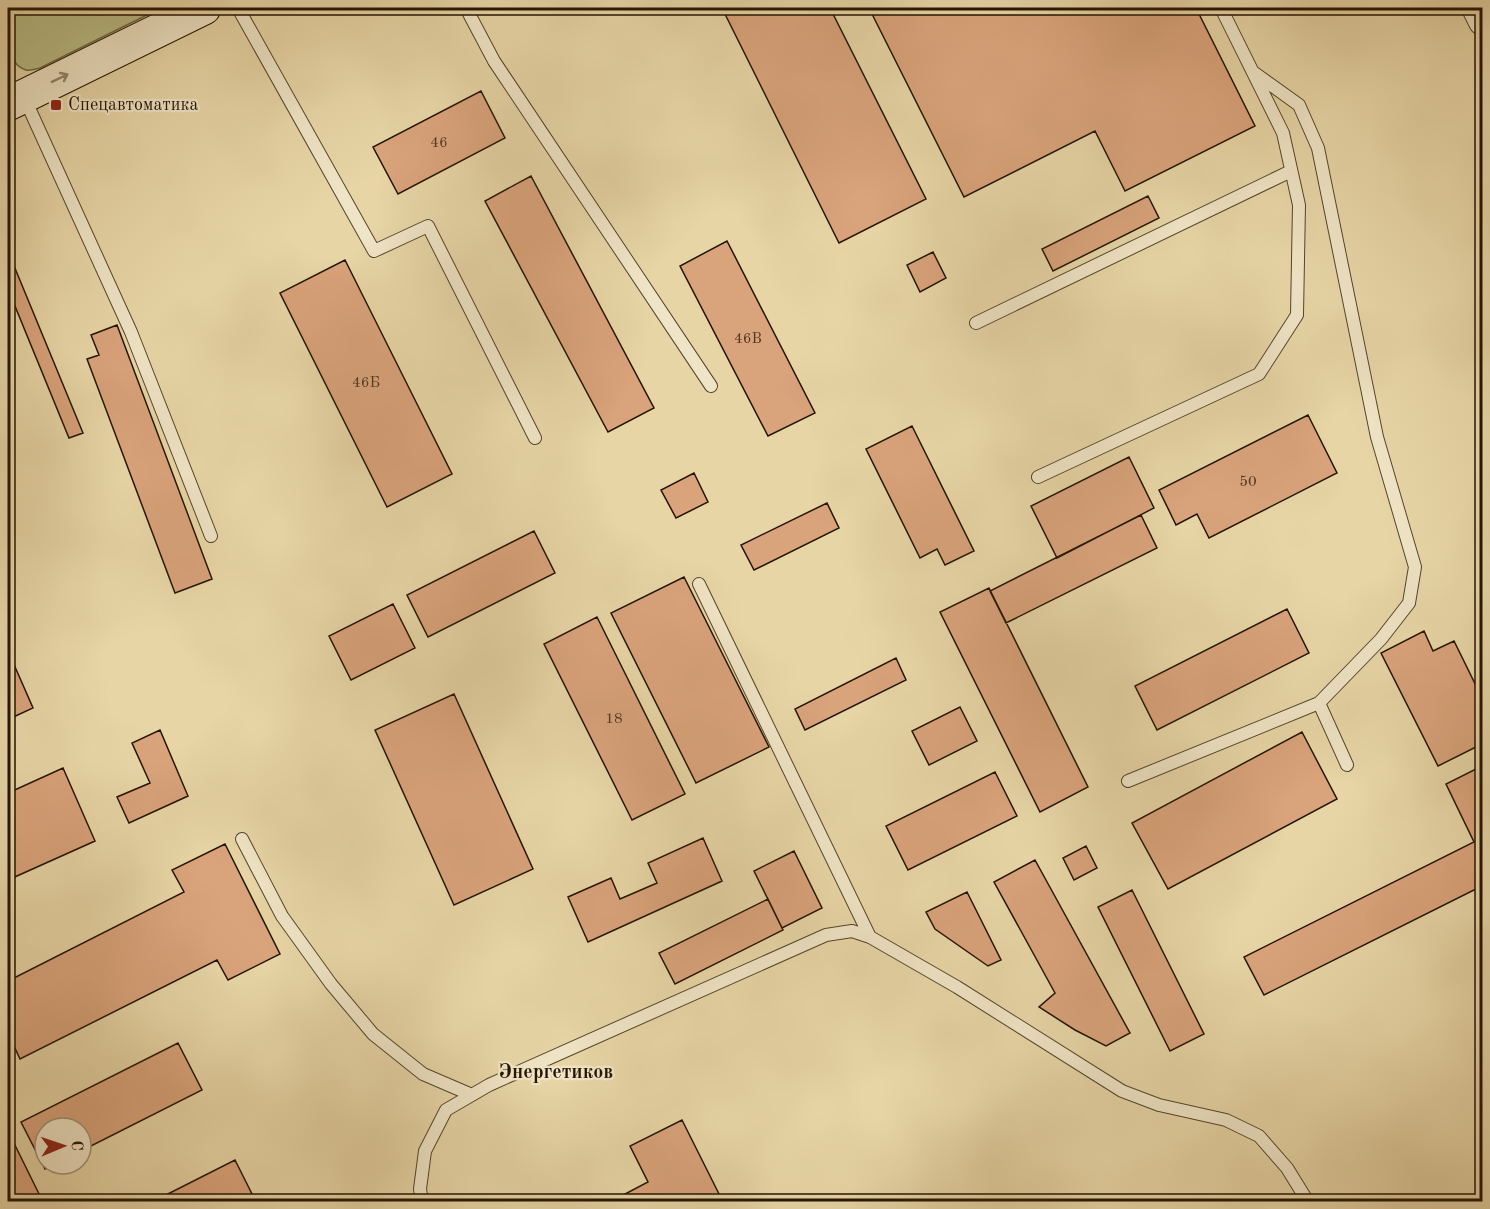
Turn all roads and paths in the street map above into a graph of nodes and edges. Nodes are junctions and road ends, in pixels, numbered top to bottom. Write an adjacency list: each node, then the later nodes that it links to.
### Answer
1 (204, 8): 8 (main road, one-way to 1)
2 (238, 8): 12 (lane)
3 (466, 8): 11 (lane)
4 (1221, 8): 7 (lane)
5 (1475, 8): 6 (street)
6 (1482, 22)
7 (1253, 72): 9 (lane); 16 (lane)
8 (15, 100): 14 (lane)
9 (1291, 171): 10 (lane); 13 (lane)
10 (976, 323)
11 (711, 386)
12 (535, 438)
13 (1038, 477)
14 (211, 536)
15 (699, 584): 20 (lane)
16 (1319, 703): 17 (lane); 18 (lane)
17 (1347, 765)
18 (1128, 781)
19 (242, 839): 21 (lane)
20 (870, 937): 21 (lane); 23 (lane)
21 (472, 1095): 22 (lane)
22 (422, 1202)
23 (1308, 1202)

